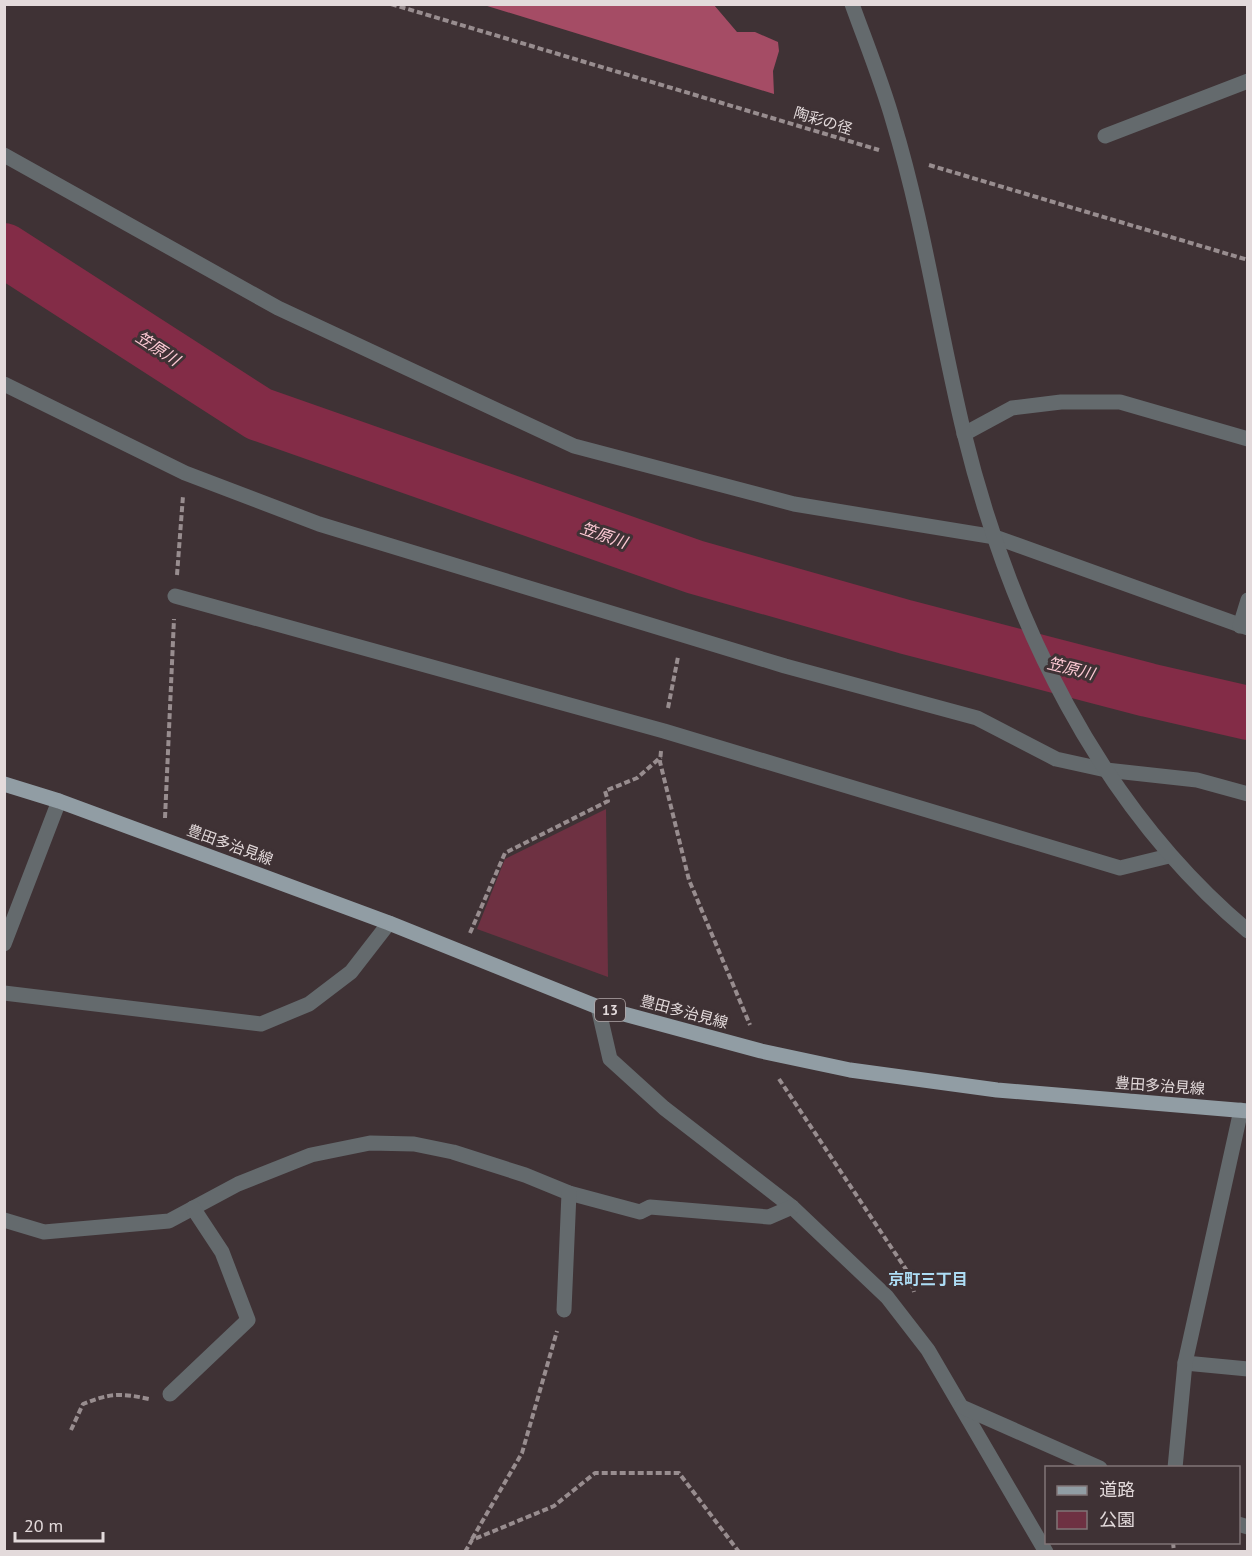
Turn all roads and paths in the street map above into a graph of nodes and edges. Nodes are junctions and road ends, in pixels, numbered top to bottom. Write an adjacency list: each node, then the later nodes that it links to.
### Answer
1 (392, 4): 5 (path, 陶彩の径)
2 (852, 4): 10 (street)
3 (1248, 81): 4 (street)
4 (1105, 136)
5 (882, 151)
6 (4, 156): 13 (street)
7 (928, 165): 8 (path)
8 (1248, 260)
9 (4, 384): 12 (street)
10 (964, 434): 11 (street); 13 (street)
11 (1248, 439)
12 (185, 473): 14 (path); 17 (street)
13 (995, 537): 16 (street); 20 (street)
14 (175, 596): 18 (street); 24 (path)
15 (1248, 600): 16 (street)
16 (1244, 627)
17 (682, 635): 18 (path); 20 (street)
18 (664, 731): 19 (path); 25 (street)
19 (661, 757): 29 (path); 32 (path)
20 (1106, 770): 22 (street); 25 (street)
21 (4, 784): 23 (main road, 豊田多治見線 / 13)
22 (1248, 794)
23 (59, 801): 24 (main road, 豊田多治見線 / 13); 28 (street)
24 (164, 840): 26 (main road, 豊田多治見線 / 13)
25 (1169, 856): 27 (street)
26 (389, 923): 29 (main road, 豊田多治見線 / 13); 30 (street)
27 (1248, 932)
28 (4, 944)
29 (461, 952): 31 (main road, 豊田多治見線 / 13)
30 (4, 993)
31 (598, 1007): 32 (main road, 豊田多治見線 / 13); 35 (street)
32 (760, 1051): 33 (main road, 豊田多治見線 / 13); 38 (path)
33 (1244, 1110): 40 (street)
34 (569, 1193): 35 (street); 36 (street); 39 (street)
35 (792, 1207): 43 (street)
36 (193, 1208): 37 (street); 42 (street)
37 (4, 1220)
38 (915, 1296)
39 (564, 1310): 47 (path)
40 (1185, 1363): 41 (street); 46 (street)
41 (1248, 1369)
42 (170, 1394): 44 (path)
43 (962, 1407): 45 (street); 50 (street)
44 (71, 1430)
45 (1098, 1466)
46 (1175, 1466)
47 (472, 1539): 48 (path); 49 (path)
48 (465, 1551)
49 (739, 1551)
50 (1046, 1551)

